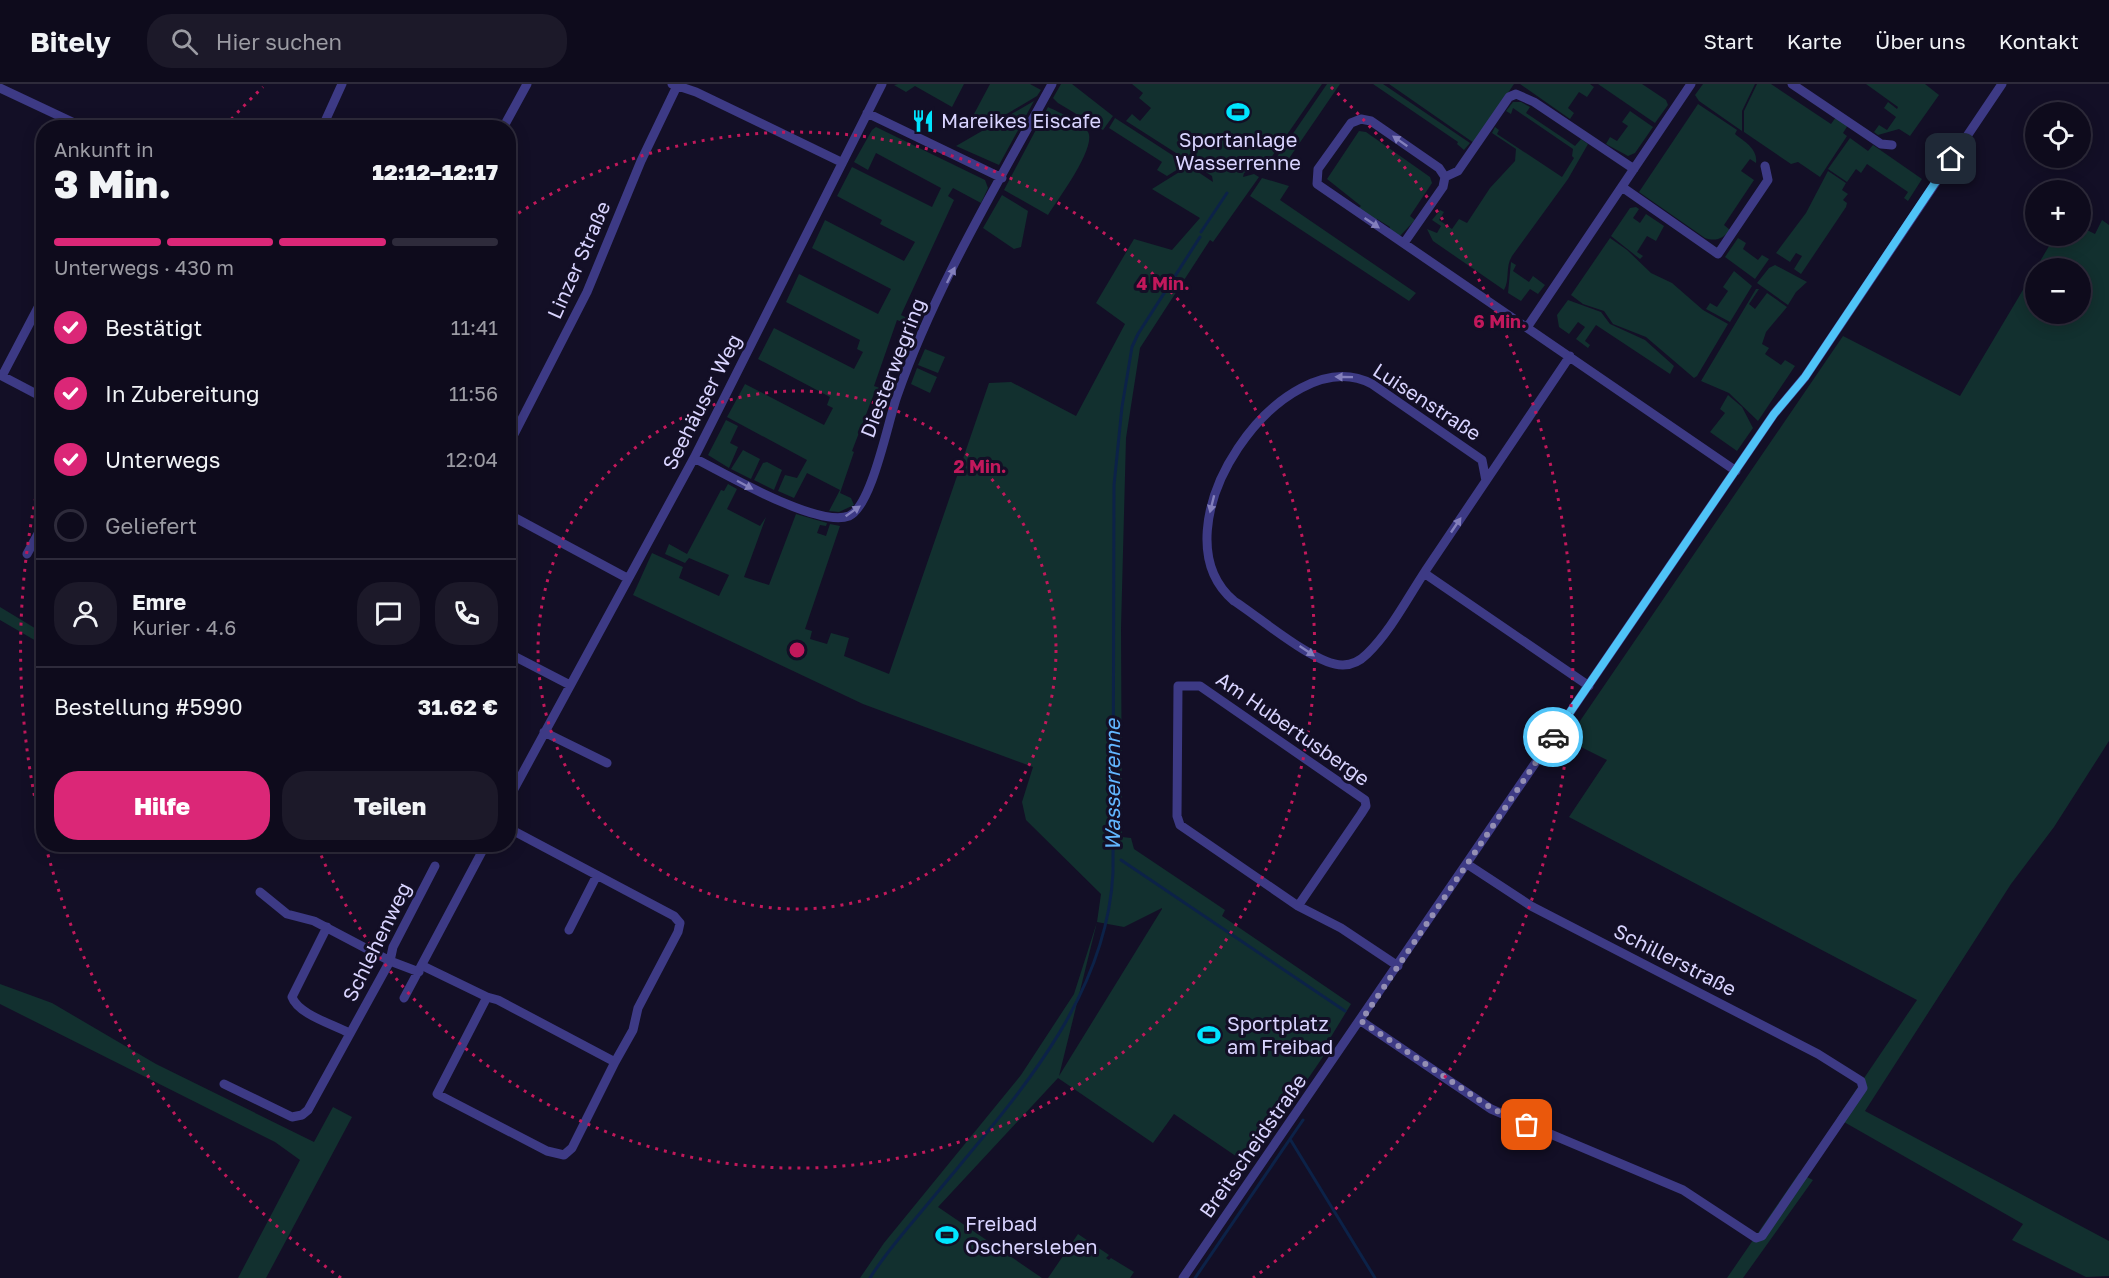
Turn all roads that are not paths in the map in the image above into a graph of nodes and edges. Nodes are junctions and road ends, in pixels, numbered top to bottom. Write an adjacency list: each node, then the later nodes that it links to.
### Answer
1 (342, 84): 12 (street)
2 (527, 84): 13 (street)
3 (882, 84): 10 (street, Seehäuser Weg)
4 (1052, 84): 19 (street, Diesterwegring)
5 (1691, 84): 17 (street)
6 (1792, 84): 14 (street)
7 (2002, 84): 29 (street, Breitscheidstraße)
8 (675, 85): 15 (street); 27 (street, Linzer Straße)
9 (0, 88): 11 (street)
10 (867, 113): 15 (street, Seehäuser Weg); 19 (street)
11 (68, 120)
12 (326, 120)
13 (507, 120)
14 (1892, 145)
15 (841, 162): 28 (street, Seehäuser Weg)
16 (1765, 166): 20 (street)
17 (1634, 169): 18 (street); 20 (street)
18 (1445, 177): 21 (street); 21 (street, one-way to 21)
19 (1002, 178): 28 (street, Diesterwegring, one-way to 19)
20 (1622, 187): 23 (street)
21 (1404, 243): 23 (street)
22 (36, 311): 25 (street)
23 (1528, 326): 24 (street)
24 (1570, 356): 29 (street); 30 (street, Luisenstraße)
25 (1, 377): 26 (street)
26 (36, 394)
27 (516, 430)
28 (694, 458): 35 (street, Seehäuser Weg)
29 (1736, 471): 38 (street, Breitscheidstraße)
30 (1486, 481): 34 (street, Luisenstraße, one-way to 30); 34 (street, Luisenstraße, one-way to 34)
31 (516, 518): 35 (street)
32 (36, 538): 33 (street)
33 (27, 554)
34 (1424, 573): 38 (street)
35 (627, 578): 37 (street, Seehäuser Weg)
36 (516, 657): 37 (street)
37 (570, 685): 39 (street, Seehäuser Weg)
38 (1589, 686): 44 (street, Breitscheidstraße)
39 (544, 732): 40 (street); 41 (street, Seehäuser Weg)
40 (607, 763)
41 (516, 785)
42 (516, 832): 46 (street)
43 (482, 852): 53 (street)
44 (1467, 864): 52 (street, Breitscheidstraße); 56 (street, Schillerstraße)
45 (435, 866): 51 (street, Schlehenweg)
46 (597, 876): 50 (street); 58 (street)
47 (260, 892): 49 (street)
48 (1298, 906): 48 (street, Am Hubertusberge); 52 (street, Am Hubertusberge)
49 (327, 927): 51 (street); 57 (street, Schlehenweg)
50 (568, 930)
51 (390, 961): 53 (street); 57 (street, Schlehenweg)
52 (1398, 966): 56 (street, Breitscheidstraße)
53 (421, 969): 54 (street); 55 (street)
54 (487, 997): 58 (street); 58 (street)
55 (404, 998)
56 (1361, 1021): 60 (street, Breitscheidstraße)
57 (349, 1033): 59 (street, Schlehenweg)
58 (615, 1062)
59 (224, 1084)
60 (1183, 1278)

